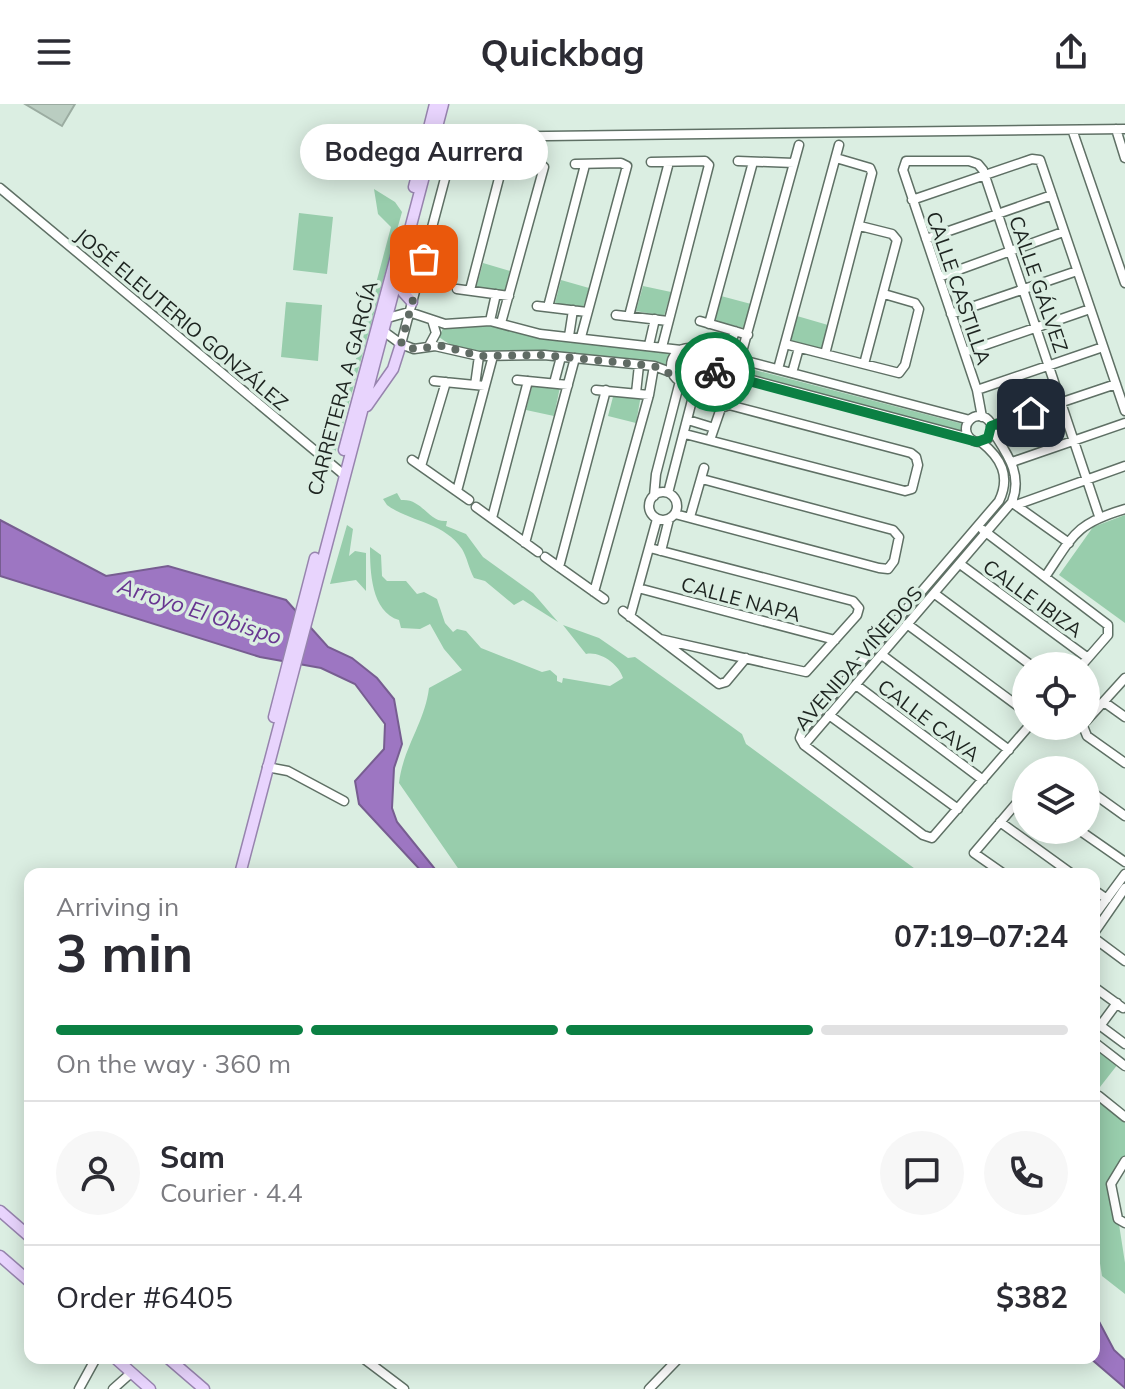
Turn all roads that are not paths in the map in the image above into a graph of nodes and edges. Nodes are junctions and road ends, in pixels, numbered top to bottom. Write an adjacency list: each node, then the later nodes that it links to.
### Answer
1 (435, 104): 4 (main road, CARRETERA A GARCÍA)
2 (443, 104): 4 (main road, CARRETERA A GARCÍA)
3 (1120, 129): 5 (street); 10 (street)
4 (432, 132): 6 (street); 26 (main road, CARRETERA A GARCÍA); 54 (main road, CARRETERA A GARCÍA)
5 (1073, 132): 6 (street); 33 (street)
6 (456, 137): 41 (street)
7 (799, 145): 18 (street)
8 (839, 145): 9 (street)
9 (836, 158): 27 (street); 62 (street)
10 (1125, 158)
11 (738, 161): 15 (street)
12 (969, 161): 21 (street, CALLE GÁLVEZ); 24 (street, CALLE CASTILLA)
13 (651, 162): 14 (street)
14 (669, 162): 48 (street); 52 (street)
15 (753, 162): 18 (street); 56 (street)
16 (489, 163): 17 (street)
17 (503, 163): 36 (street); 39 (street)
18 (794, 163): 57 (street)
19 (575, 164): 20 (street)
20 (585, 165): 42 (street); 45 (street)
21 (985, 176): 23 (street); 24 (street); 25 (street, CALLE GÁLVEZ)
22 (0, 188): 126 (street, JOSÉ ELEUTERIO GONZÁLEZ)
23 (1052, 195): 25 (street); 28 (street)
24 (912, 200): 29 (street, CALLE CASTILLA)
25 (998, 214): 29 (street); 30 (street, CALLE GÁLVEZ)
26 (411, 225): 41 (main road); 54 (main road, CARRETERA A GARCÍA)
27 (860, 226): 38 (street); 71 (street)
28 (1063, 232): 30 (street); 31 (street)
29 (926, 239): 32 (street, CALLE CASTILLA)
30 (1011, 251): 32 (street); 35 (street, CALLE GÁLVEZ)
31 (1077, 271): 35 (street); 43 (street)
32 (939, 277): 46 (street, CALLE CASTILLA)
33 (1125, 283)
34 (457, 289): 36 (street)
35 (1023, 289): 46 (street); 55 (street, CALLE GÁLVEZ)
36 (470, 290): 37 (street)
37 (496, 294): 39 (street); 51 (street)
38 (884, 294): 79 (street); 79 (street)
39 (509, 296): 53 (street)
40 (537, 306): 42 (street)
41 (411, 307): 50 (street); 54 (street); 61 (street)
42 (548, 307): 44 (street)
43 (1090, 309): 55 (street); 66 (street)
44 (573, 310): 45 (street); 58 (street)
45 (587, 312): 59 (street)
46 (951, 314): 70 (street, CALLE CASTILLA)
47 (616, 315): 48 (street)
48 (629, 316): 49 (street)
49 (655, 319): 52 (street); 63 (street)
50 (432, 320): 51 (street); 64 (street)
51 (490, 321): 53 (street)
52 (668, 321): 65 (street)
53 (501, 323): 58 (street)
54 (382, 324): 61 (street); 106 (main road, CARRETERA A GARCÍA); 126 (main road, CARRETERA A GARCÍA)
55 (1035, 326): 70 (street); 81 (street, CALLE GÁLVEZ)
56 (735, 331): 57 (street); 74 (street)
57 (748, 335): 77 (street)
58 (569, 336): 59 (street)
59 (581, 337): 60 (street)
60 (605, 340): 63 (street); 78 (street)
61 (401, 344): 64 (street); 106 (main road)
62 (785, 344): 67 (street); 83 (street)
63 (649, 345): 65 (street)
64 (428, 346): 72 (street)
65 (662, 347): 68 (street)
66 (1103, 347): 81 (street); 95 (street)
67 (799, 348): 71 (street); 86 (street)
68 (681, 350): 69 (street); 85 (street)
69 (700, 352): 74 (street); 84 (street)
70 (965, 352): 99 (street, CALLE CASTILLA)
71 (825, 354): 79 (street)
72 (479, 356): 73 (street); 96 (street)
73 (493, 356): 75 (street); 98 (street)
74 (727, 356): 77 (street)
75 (561, 357): 76 (street); 93 (street)
76 (575, 358): 78 (street); 97 (street)
77 (740, 359): 83 (street)
78 (603, 361): 80 (street)
79 (864, 364)
80 (639, 365): 82 (street); 100 (street)
81 (1049, 365): 99 (street); 104 (street, CALLE GÁLVEZ)
82 (654, 366): 85 (street); 101 (street)
83 (778, 369): 86 (street)
84 (706, 371): 91 (street); 102 (street)
85 (673, 373): 90 (street)
86 (792, 373): 94 (street)
87 (517, 380): 89 (street)
88 (434, 381): 92 (street)
89 (528, 381): 93 (street); 137 (street)
90 (680, 381): 91 (street); 119 (street)
91 (697, 381): 109 (street)
92 (446, 382): 96 (street); 123 (street)
93 (554, 383): 97 (street)
94 (829, 383): 102 (street); 103 (street)
95 (1116, 384): 104 (street); 105 (street)
96 (475, 385): 98 (street)
97 (568, 385): 140 (street)
98 (485, 386): 129 (street)
99 (977, 390): 108 (street, CALLE CASTILLA)
100 (636, 393): 101 (street); 145 (street)
101 (649, 395): 148 (street)
102 (824, 399): 107 (street)
103 (891, 400): 107 (street); 110 (street)
104 (1061, 403): 113 (street); 118 (street, CALLE GÁLVEZ)
105 (1125, 411)
106 (362, 415): 126 (main road)
107 (888, 417): 115 (street)
108 (982, 417): 110 (street); 113 (street)
109 (688, 420): 112 (street); 114 (street)
110 (970, 420): 115 (street)
111 (1125, 423): 118 (street)
112 (714, 428): 116 (street); 116 (street)
113 (992, 428): 117 (street); 122 (street)
114 (685, 434): 116 (street); 120 (street)
115 (970, 438): 117 (street)
116 (710, 440)
117 (981, 442): 139 (street, AVENIDA VIÑEDOS)
118 (1074, 442): 122 (street); 128 (street, CALLE GÁLVEZ)
119 (663, 445): 120 (street); 131 (street)
120 (681, 449): 130 (street)
121 (412, 460): 123 (street)
122 (1012, 462): 132 (street)
123 (421, 466): 129 (street)
124 (1125, 466): 128 (street)
125 (704, 468): 127 (street)
126 (341, 472): 160 (main road, CARRETERA A GARCÍA)
127 (702, 479): 135 (street); 135 (street)
128 (1087, 479): 132 (street); 136 (street, CALLE GÁLVEZ)
129 (457, 491): 137 (street)
130 (668, 493): 131 (street); 134 (street)
131 (654, 496): 138 (street)
132 (1014, 503): 139 (street, AVENIDA VIÑEDOS); 141 (street)
133 (1125, 509): 136 (street)
134 (674, 513): 135 (street); 138 (street); 143 (street)
135 (691, 513)
136 (1099, 516): 141 (street)
137 (492, 518): 140 (street)
138 (657, 519): 142 (street)
139 (982, 530): 144 (street, AVENIDA VIÑEDOS); 146 (street); 151 (street, AVENIDA VIÑEDOS)
140 (525, 543): 145 (street)
141 (1069, 543): 146 (street)
142 (650, 548): 143 (street); 147 (street)
143 (661, 551): 154 (street)
144 (960, 564): 149 (street, AVENIDA VIÑEDOS); 156 (street, CALLE IBIZA)
145 (559, 567): 148 (street)
146 (1045, 577): 157 (street)
147 (638, 588): 153 (street); 154 (street, CALLE NAPA)
148 (594, 592): 150 (street)
149 (935, 594): 152 (street, AVENIDA VIÑEDOS); 155 (street)
150 (604, 599)
151 (899, 619): 152 (street); 170 (street, AVENIDA VIÑEDOS)
152 (908, 625): 158 (street, AVENIDA VIÑEDOS); 163 (street)
153 (660, 639): 159 (street); 159 (street)
154 (835, 640): 159 (street)
155 (1013, 652)
156 (1080, 652)
157 (1093, 652)
158 (882, 655): 162 (street, AVENIDA VIÑEDOS); 171 (street)
159 (746, 658)
160 (290, 669): 173 (main road); 183 (main road)
161 (1125, 678): 164 (street)
162 (856, 685): 166 (street, AVENIDA VIÑEDOS); 174 (street, CALLE CAVA)
163 (1012, 702)
164 (1104, 702): 165 (street); 167 (street)
165 (1100, 707)
166 (829, 715): 170 (street, AVENIDA VIÑEDOS); 177 (street)
167 (1125, 717)
168 (1017, 740): 171 (street)
169 (1099, 740): 172 (street)
170 (804, 745): 177 (street)
171 (1009, 750): 174 (street)
172 (1125, 763)
173 (267, 767): 176 (street); 184 (main road)
174 (983, 780): 177 (street)
175 (1100, 798): 179 (street)
176 (344, 801)
177 (958, 809)
178 (1012, 809): 180 (street)
179 (1125, 816)
180 (1000, 822): 185 (street); 186 (street)
181 (1099, 844): 182 (street)
182 (1125, 862)
183 (235, 868)
184 (242, 868)
185 (995, 868)
186 (1064, 868)
187 (1125, 874): 190 (street)
188 (1125, 888): 190 (street)
189 (1100, 894): 190 (street)
190 (1110, 901): 191 (street); 192 (street); 193 (street)
191 (1100, 910)
192 (1125, 911)
193 (1100, 922)
194 (1100, 940): 195 (street)
195 (1125, 961)
196 (1100, 991): 197 (street)
197 (1120, 1006): 198 (street)
198 (1100, 1022)
199 (1100, 1026): 200 (street)
200 (1125, 1044)
201 (1100, 1047): 202 (street)
202 (1125, 1066)
203 (1100, 1097): 204 (street)
204 (1125, 1117)
205 (1125, 1161): 207 (street)
206 (0, 1211): 208 (main road)
207 (1125, 1223)
208 (24, 1232)
209 (0, 1256): 210 (main road)
210 (24, 1277)
211 (93, 1364): 217 (street)
212 (124, 1364): 216 (main road)
213 (176, 1364): 220 (main road)
214 (371, 1364): 221 (street)
215 (673, 1364): 222 (street)
216 (130, 1371): 218 (street); 219 (main road)
217 (79, 1389)
218 (113, 1389)
219 (150, 1389)
220 (204, 1389)
221 (404, 1389)
222 (649, 1389)

